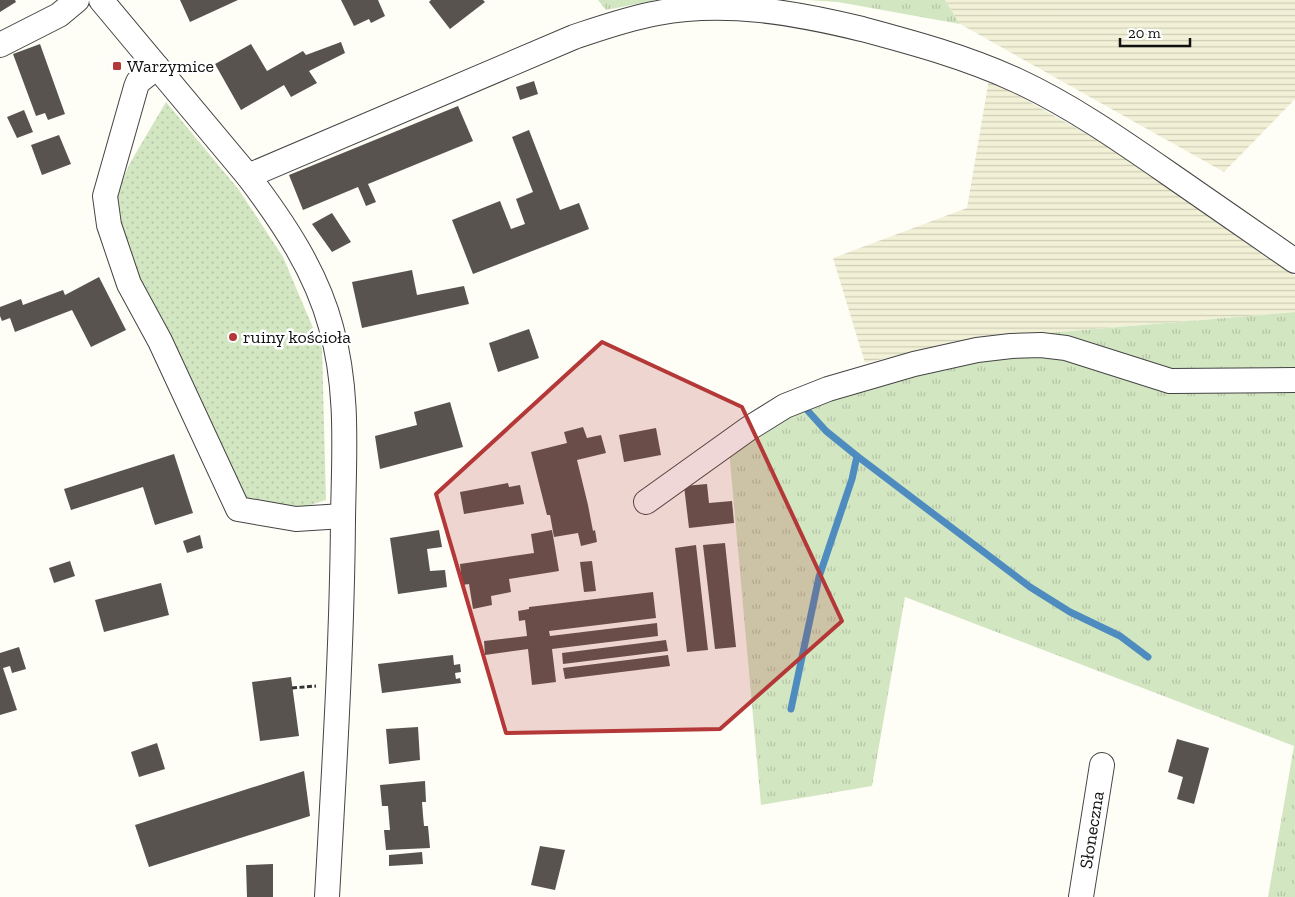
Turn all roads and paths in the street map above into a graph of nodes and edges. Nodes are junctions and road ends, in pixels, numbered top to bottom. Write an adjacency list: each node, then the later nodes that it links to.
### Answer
1 (77, 0): 3 (street)
2 (100, 0): 4 (street)
3 (0, 45)
4 (157, 67): 5 (street); 9 (street)
5 (248, 176): 6 (street); 9 (street)
6 (1295, 261)
7 (1295, 380): 8 (street)
8 (646, 502)
9 (343, 516): 13 (street)
10 (325, 686): 11 (path)
11 (292, 688)
12 (1102, 765): 14 (street, Słoneczna)
13 (327, 897)
14 (1081, 897)

